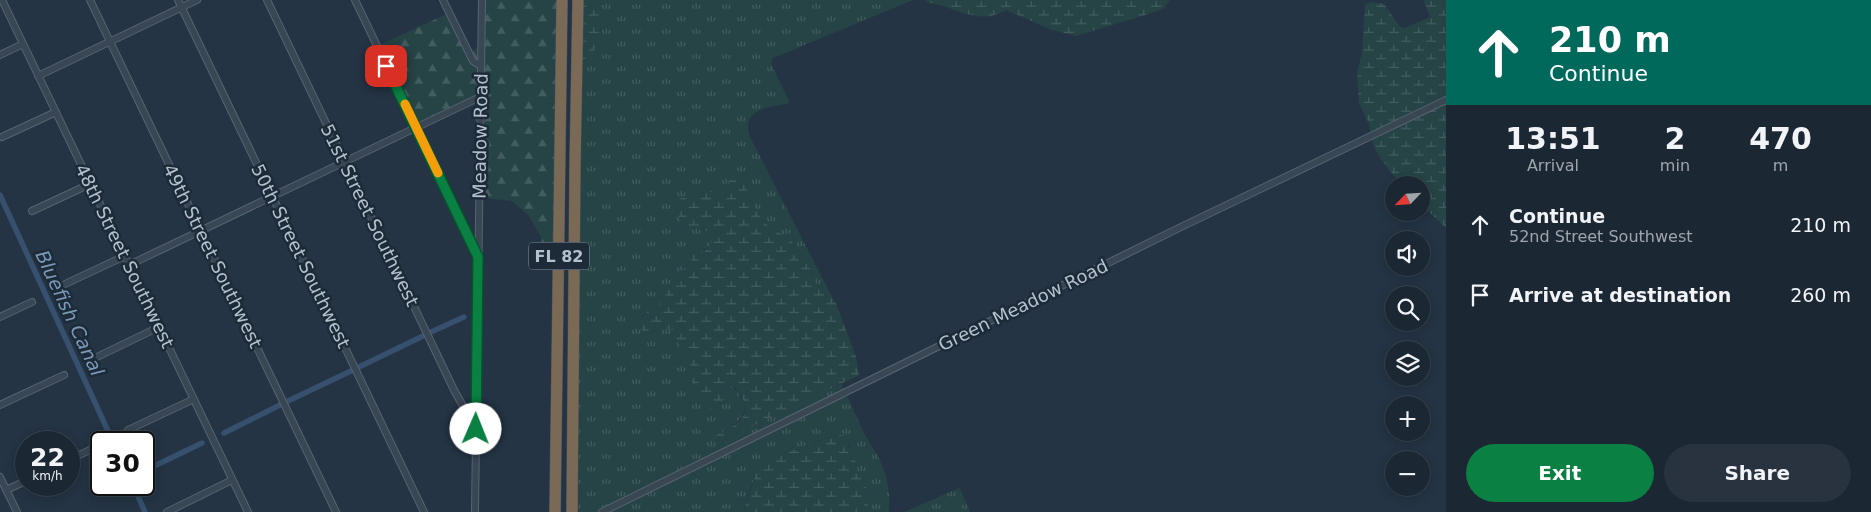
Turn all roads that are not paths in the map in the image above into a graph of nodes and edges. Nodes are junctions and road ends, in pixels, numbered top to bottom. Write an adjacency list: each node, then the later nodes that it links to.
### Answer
1 (2, 0): 13 (street, 48th Street Southwest)
2 (90, 0): 12 (street, 49th Street Southwest)
3 (178, 0): 11 (street, 50th Street Southwest)
4 (196, 0): 11 (street)
5 (267, 0): 22 (street, 51st Street Southwest)
6 (355, 0): 20 (street)
7 (443, 0): 15 (street)
8 (482, 0): 15 (street, Meadow Road)
9 (562, 0): 50 (highway, FL 82)
10 (578, 0): 51 (highway, FL 82)
11 (182, 7): 12 (street); 24 (street, 50th Street Southwest)
12 (110, 42): 16 (street); 26 (street, 49th Street Southwest)
13 (23, 44): 14 (street); 16 (street, 48th Street Southwest)
14 (0, 55)
15 (481, 66): 17 (street, Meadow Road)
16 (38, 76): 19 (street, 48th Street Southwest)
17 (480, 97): 20 (street); 28 (street, Meadow Road)
18 (1446, 100): 52 (street, Green Meadow Road)
19 (56, 112): 21 (street); 23 (street, 48th Street Southwest)
20 (416, 127): 22 (street); 28 (street)
21 (2, 137)
22 (344, 162): 24 (street); 38 (street, 51st Street Southwest)
23 (90, 184): 25 (street); 27 (street, 48th Street Southwest)
24 (273, 196): 26 (street); 48 (street, 50th Street Southwest)
25 (32, 212)
26 (201, 231): 29 (street); 47 (street, 49th Street Southwest)
27 (125, 256): 29 (street, 48th Street Southwest); 30 (street)
28 (478, 257): 38 (street, Meadow Road)
29 (129, 265): 33 (street, 48th Street Southwest)
30 (65, 284)
31 (32, 302): 32 (street)
32 (0, 317)
33 (159, 328): 34 (street); 36 (street, 48th Street Southwest)
34 (97, 357)
35 (64, 375): 37 (street)
36 (194, 399): 39 (street); 41 (street, 48th Street Southwest)
37 (0, 405)
38 (476, 429): 49 (street, Meadow Road)
39 (128, 430)
40 (0, 477): 43 (street)
41 (232, 480): 45 (street); 46 (street, 48th Street Southwest)
42 (15, 486): 43 (street)
43 (6, 490): 44 (street)
44 (17, 512)
45 (167, 512)
46 (248, 512)
47 (336, 512)
48 (424, 512)
49 (474, 512)
50 (555, 512)
51 (572, 512)
52 (602, 512)

